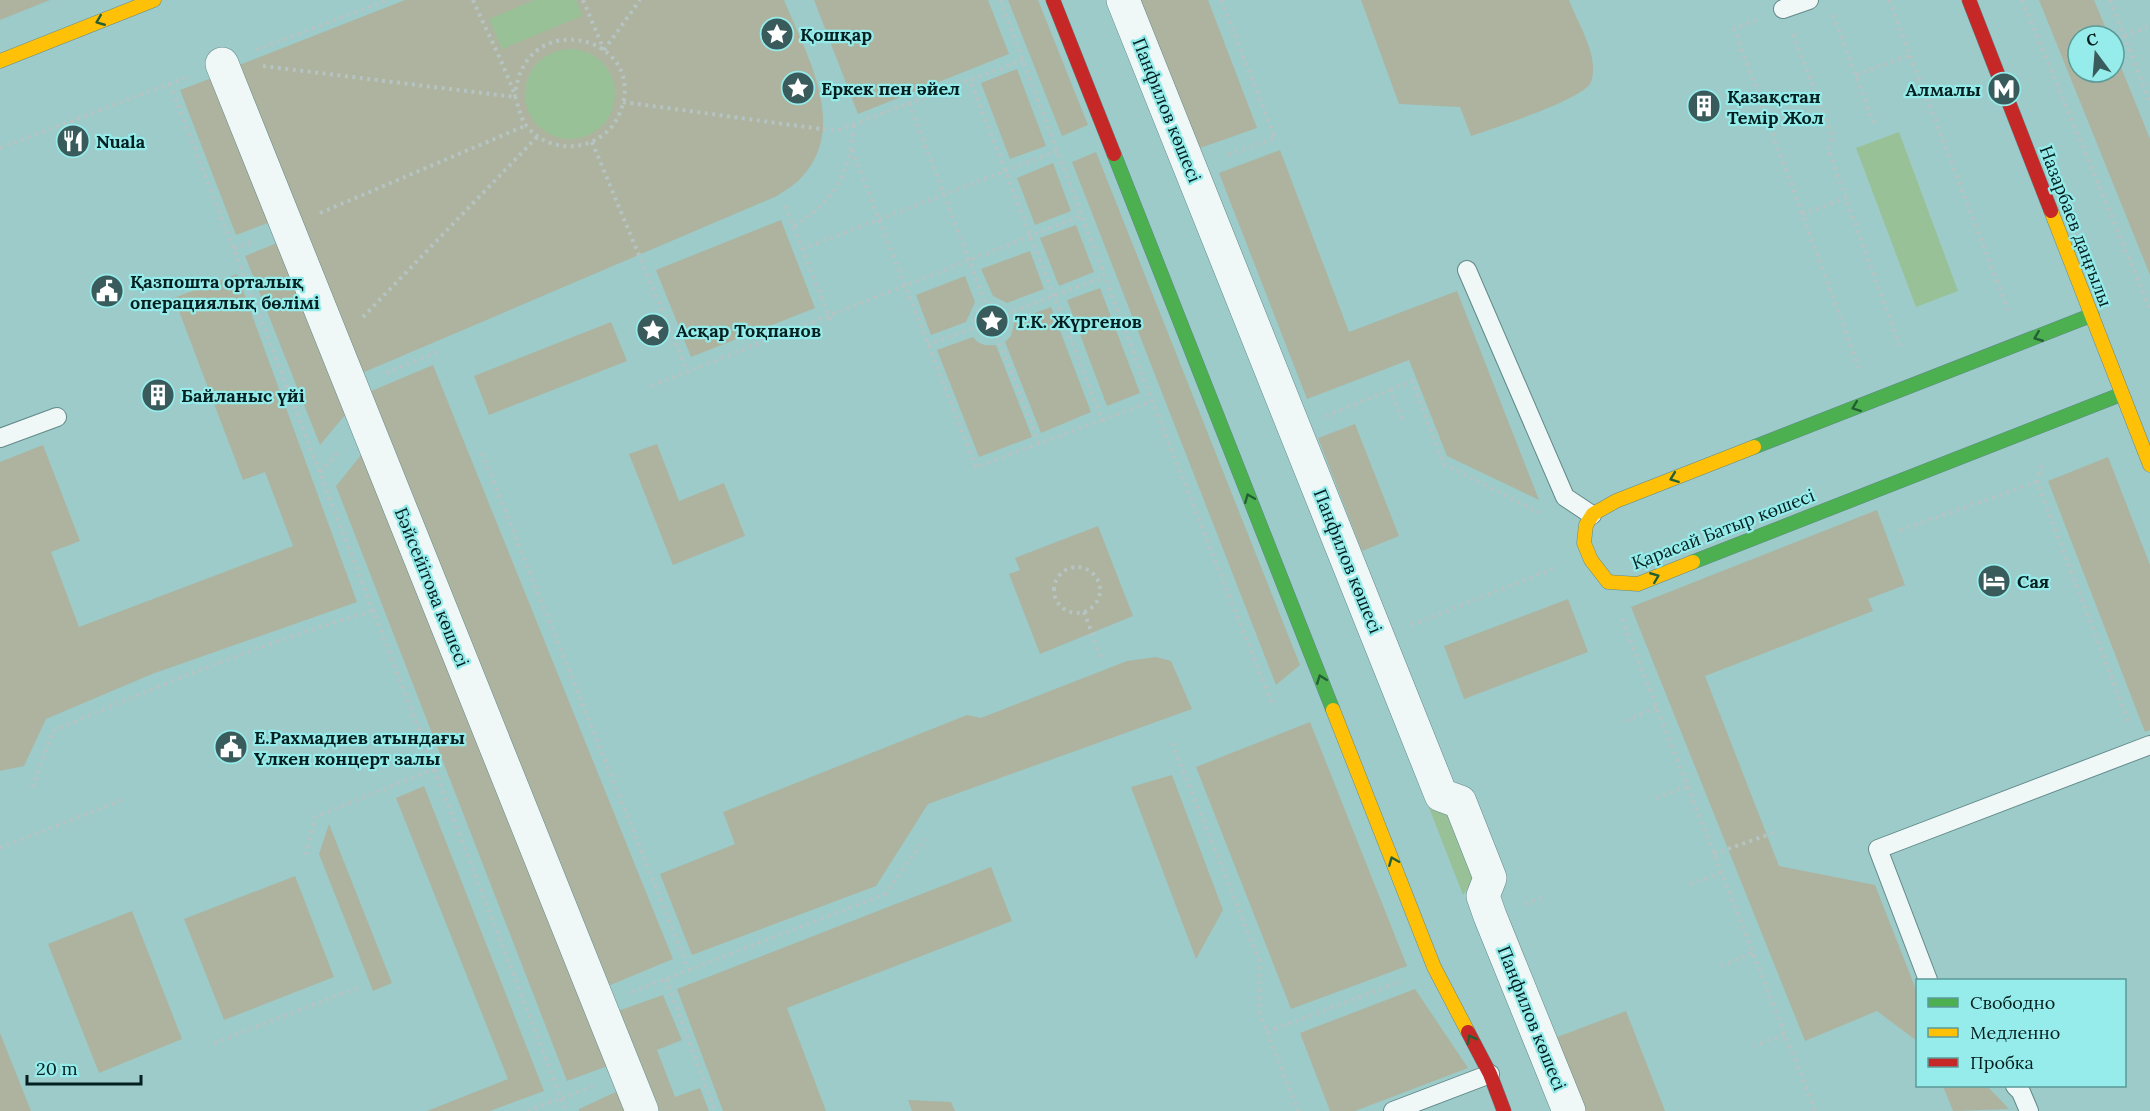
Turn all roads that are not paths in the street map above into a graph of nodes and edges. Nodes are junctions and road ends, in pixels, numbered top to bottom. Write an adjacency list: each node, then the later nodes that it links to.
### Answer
1 (154, 0): 7 (street, one-way to 7)
2 (1053, 0): 18 (street, one-way to 2)
3 (1123, 0): 23 (street, Панфилов көшесі)
4 (1809, 0): 6 (lane)
5 (1969, 0): 10 (street, Назарбаев даңғылы)
6 (1783, 9)
7 (0, 61)
8 (222, 64): 20 (street, Бәйсейітова көшесі)
9 (1467, 270): 15 (lane)
10 (2092, 315): 11 (street, Назарбаев даңғылы); 15 (street, one-way to 15)
11 (2122, 394): 14 (street, Назарбаев даңғылы); 15 (street, Қарасай Батыр көшесі, one-way to 11)
12 (57, 417): 13 (lane)
13 (0, 438)
14 (2150, 465)
15 (1592, 515)
16 (2144, 746): 17 (lane)
17 (1927, 979)
18 (1490, 1074): 21 (lane); 22 (street)
19 (2016, 1087): 24 (lane)
20 (642, 1111)
21 (1392, 1111)
22 (1504, 1111)
23 (1569, 1111)
24 (2028, 1111)

